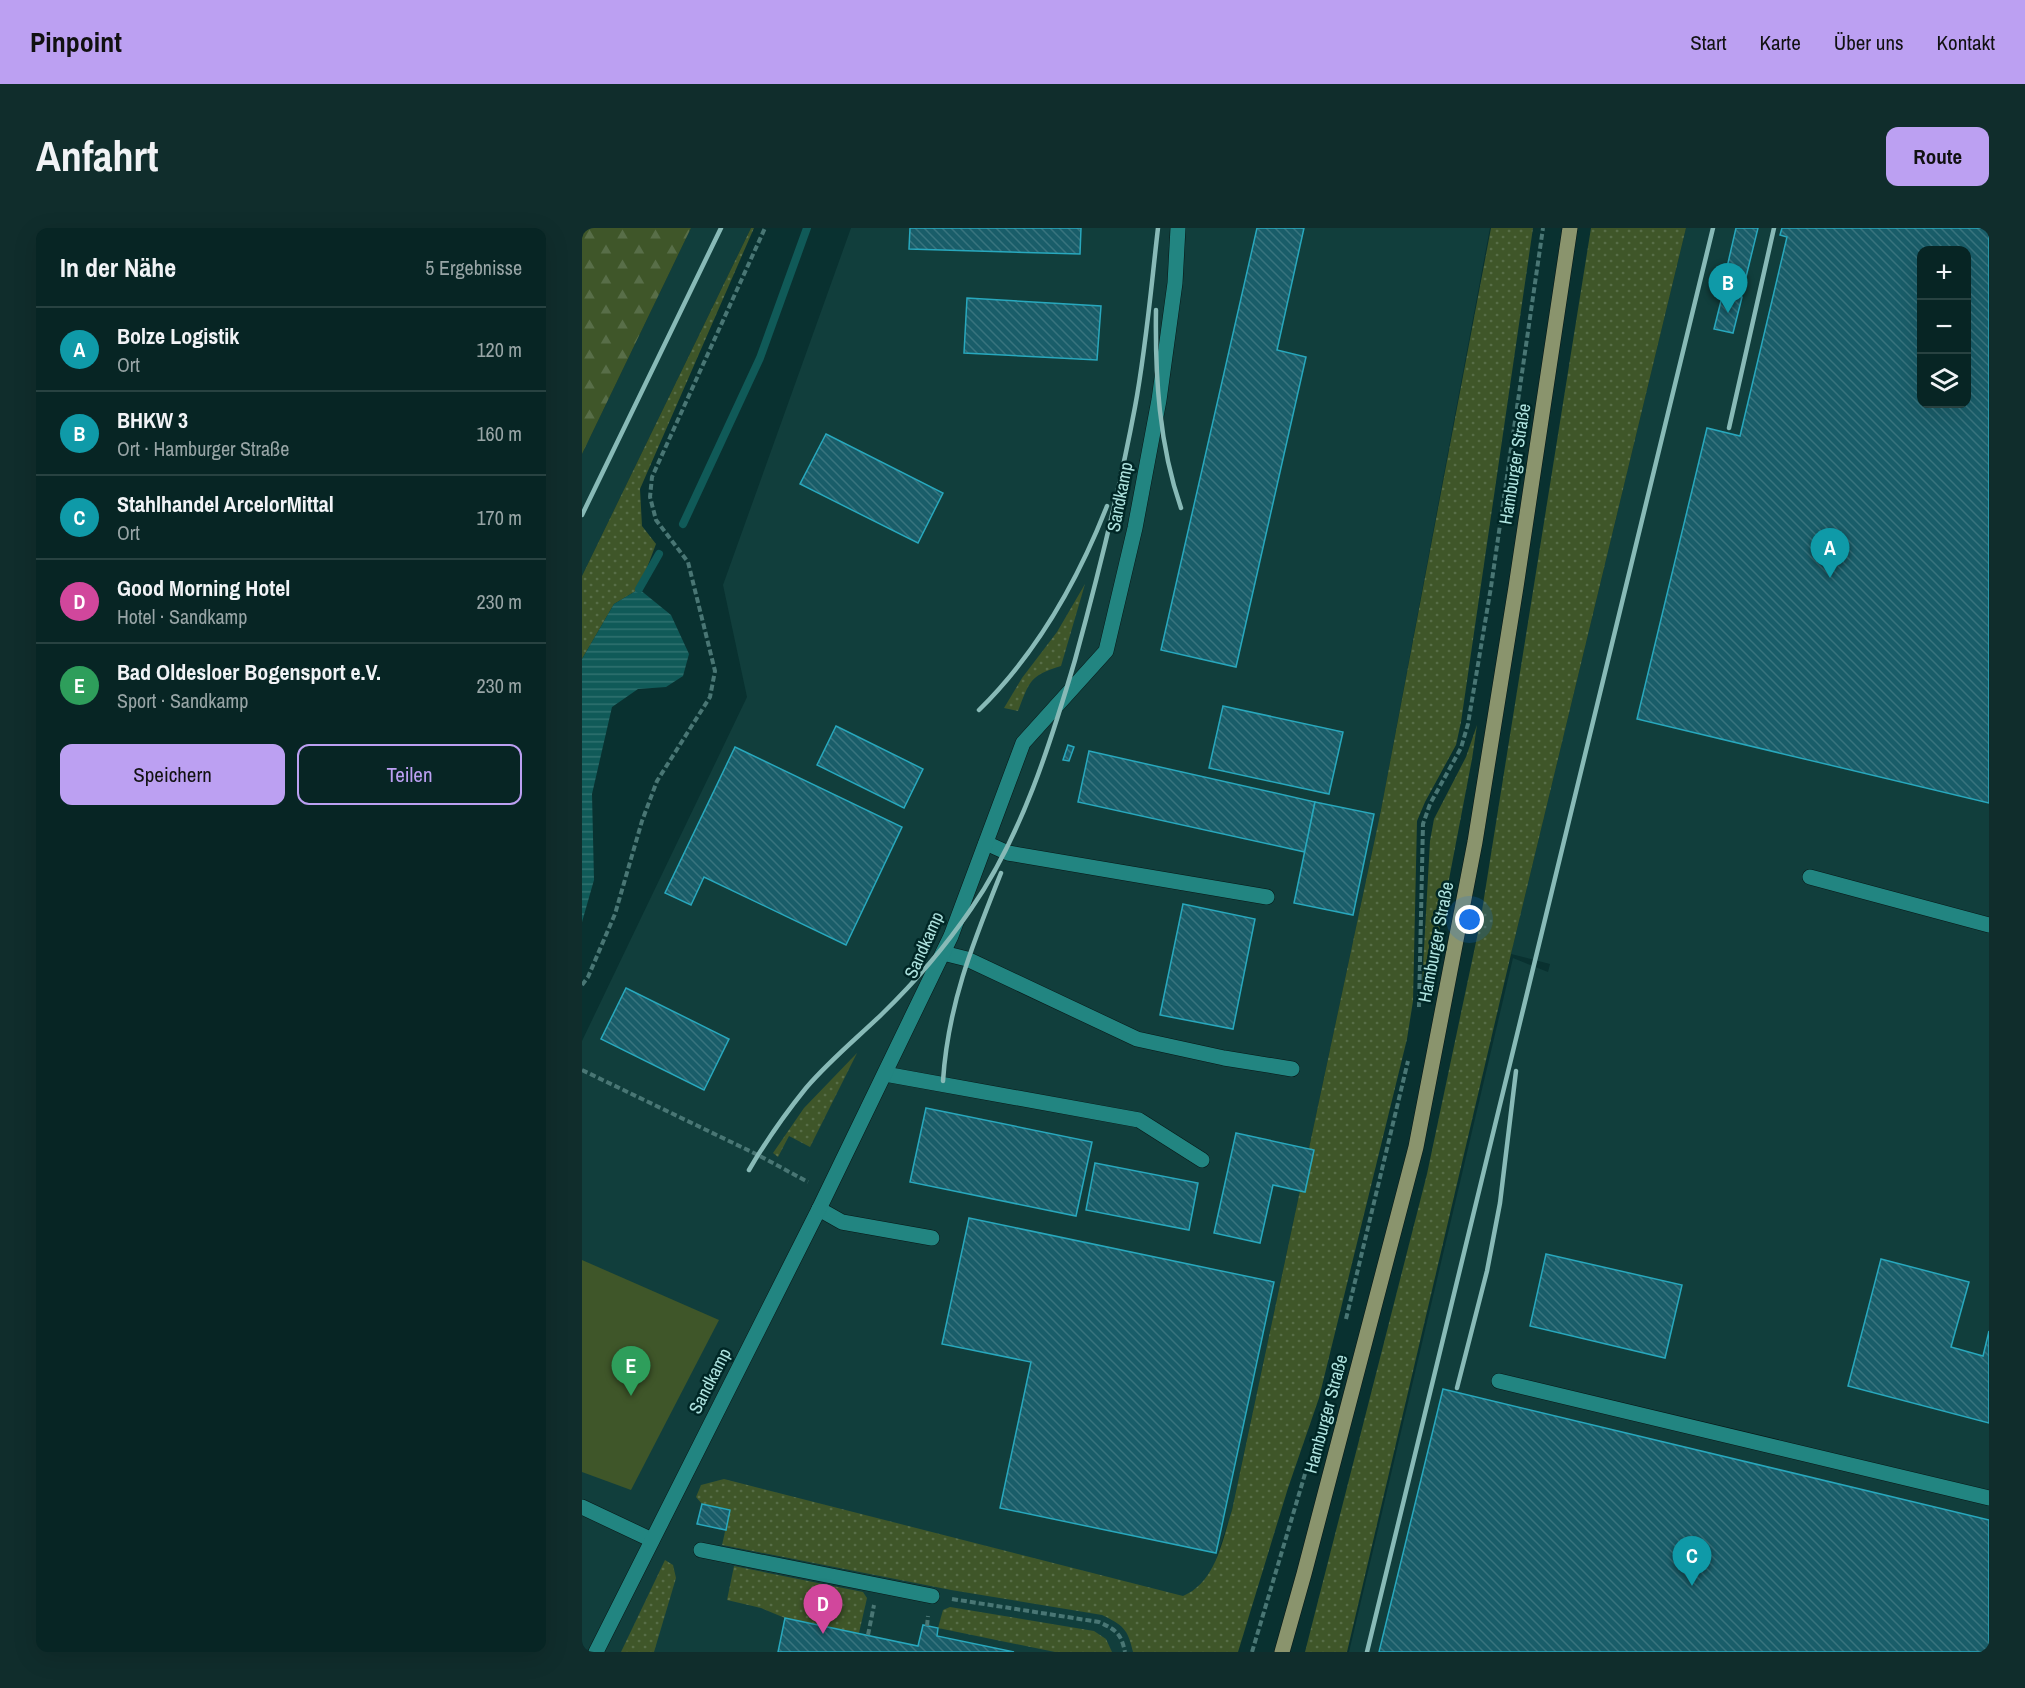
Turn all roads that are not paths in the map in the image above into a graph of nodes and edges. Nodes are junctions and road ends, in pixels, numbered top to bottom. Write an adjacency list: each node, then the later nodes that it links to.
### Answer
1 (1178, 228): 3 (street, Sandkamp)
2 (1570, 228): 20 (main road, Hamburger Straße)
3 (986, 843): 5 (street); 7 (street, Sandkamp)
4 (1810, 877): 6 (street)
5 (1267, 897)
6 (1989, 925)
7 (944, 952): 8 (street); 9 (street, Sandkamp)
8 (1292, 1069)
9 (885, 1074): 10 (street); 11 (street, Sandkamp)
10 (1202, 1160)
11 (819, 1209): 12 (street); 16 (street, Sandkamp)
12 (932, 1238)
13 (1499, 1381): 14 (street)
14 (1989, 1498)
15 (582, 1507): 16 (street)
16 (652, 1540): 19 (street, Sandkamp)
17 (701, 1550): 18 (street)
18 (932, 1596)
19 (597, 1652)
20 (1282, 1652)

